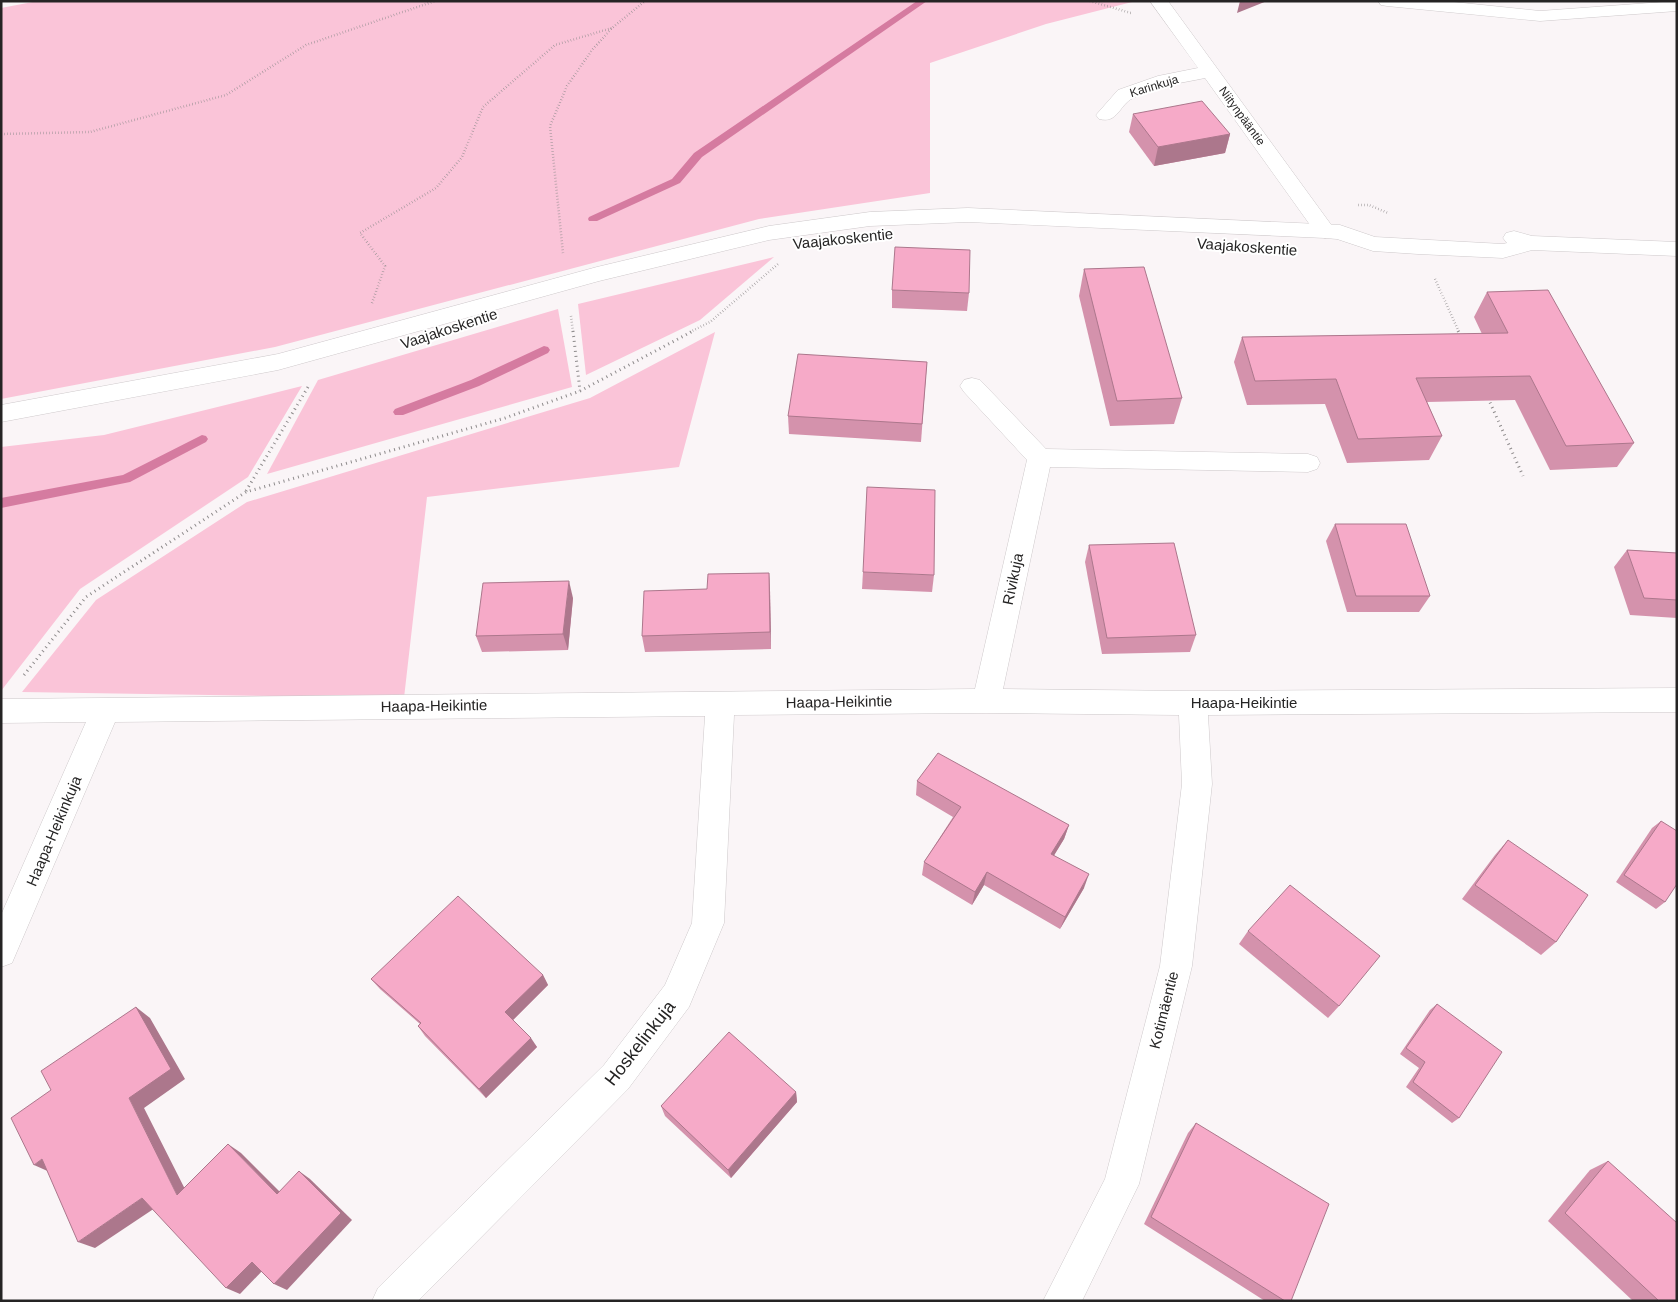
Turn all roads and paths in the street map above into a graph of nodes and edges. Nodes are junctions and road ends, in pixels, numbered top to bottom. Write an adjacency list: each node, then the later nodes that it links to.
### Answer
1 (435, 1): 9 (path)
2 (645, 1): 6 (path)
3 (1159, 1): 7 (street, Niitynpääntie)
4 (1387, 1): 5 (street)
5 (1677, 6)
6 (612, 28): 12 (path); 15 (path)
7 (1210, 72): 8 (street, Karinkuja); 10 (street, Niitynpääntie)
8 (1106, 115)
9 (1, 134)
10 (1332, 231): 11 (street, Vaajakoskentie); 22 (street, Vaajakoskentie)
11 (1677, 249)
12 (564, 256)
13 (783, 260): 20 (path)
14 (1435, 279): 17 (path)
15 (369, 310)
16 (571, 316): 20 (path)
17 (1463, 342)
18 (312, 379): 26 (path)
19 (972, 386): 23 (street)
20 (580, 391): 26 (path)
21 (1487, 396): 25 (path)
22 (1, 414)
23 (1040, 458): 24 (street); 29 (street, Rivikuja)
24 (1308, 462)
25 (1524, 476)
26 (246, 492): 27 (path)
27 (19, 681)
28 (1677, 700): 30 (street, Haapa-Heikintie)
29 (986, 701): 30 (street, Haapa-Heikintie); 31 (street, Haapa-Heikintie)
30 (1193, 703): 36 (street, Kotimäentie)
31 (720, 704): 32 (street, Haapa-Heikintie); 35 (street, Hoskelinkuja)
32 (106, 710): 33 (street, Haapa-Heikintie); 34 (street, Haapa-Heikinkuja)
33 (1, 711)
34 (1, 952)
35 (391, 1301)
36 (1062, 1301)

